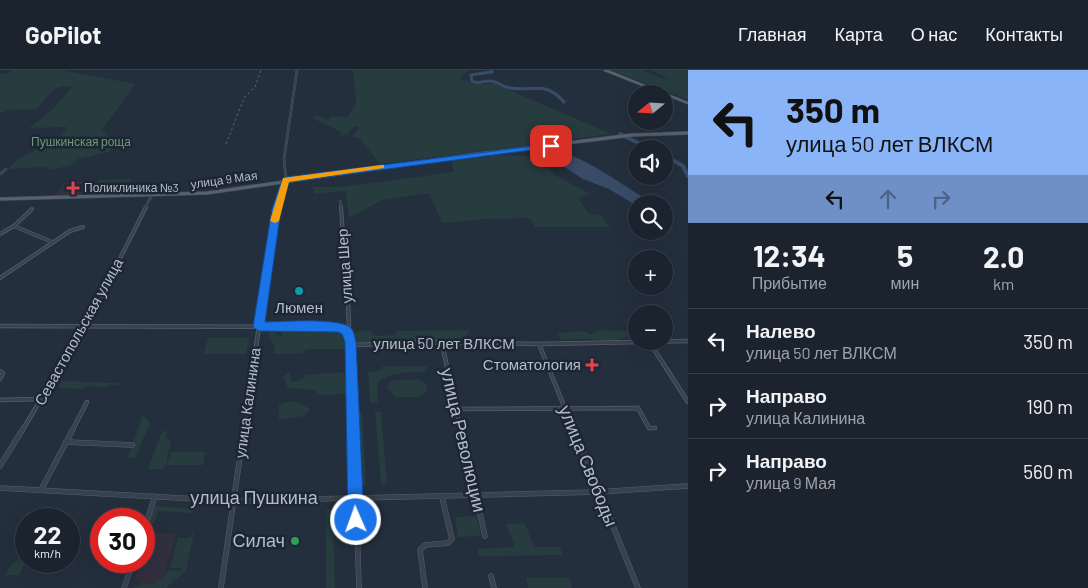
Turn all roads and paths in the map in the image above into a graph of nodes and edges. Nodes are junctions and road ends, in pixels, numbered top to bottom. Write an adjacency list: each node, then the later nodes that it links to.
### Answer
1 (297, 70): 7 (street, улица Калинина)
2 (605, 70): 3 (main road)
3 (688, 103)
4 (688, 132): 7 (main road, улица 9 Мая)
5 (6, 169): 6 (street)
6 (0, 174)
7 (286, 180): 8 (main road, улица 9 Мая); 19 (street, улица Калинина)
8 (152, 194): 9 (main road, улица 9 Мая); 18 (street, Севастопольская улица)
9 (0, 199)
10 (340, 201): 20 (street, улица Шер)
11 (32, 209): 12 (street)
12 (14, 226): 14 (street); 15 (street)
13 (83, 227): 15 (street)
14 (0, 234)
15 (52, 242): 16 (street)
16 (0, 278)
17 (0, 326): 18 (street)
18 (86, 326): 19 (street); 30 (street, Севастопольская улица)
19 (259, 327): 20 (street); 48 (street, улица Калинина)
20 (347, 331): 23 (street)
21 (673, 341): 22 (street, улица 50 лет ВЛКСМ)
22 (688, 341)
23 (351, 342): 25 (street, улица 50 лет ВЛКСМ); 47 (street)
24 (628, 342): 26 (street, улица 50 лет ВЛКСМ)
25 (442, 344): 26 (street, улица 50 лет ВЛКСМ); 34 (street, улица Революции)
26 (539, 344): 35 (street, улица Свободы)
27 (654, 350): 33 (street)
28 (0, 371): 29 (street)
29 (0, 379)
30 (41, 399): 31 (street); 39 (street, Севастопольская улица)
31 (0, 400)
32 (88, 402): 37 (street)
33 (688, 402)
34 (456, 408): 35 (street); 45 (street, улица Революции)
35 (565, 409): 36 (street); 43 (street, улица Свободы)
36 (655, 428)
37 (66, 442): 38 (street); 42 (street)
38 (132, 445)
39 (0, 466)
40 (688, 486): 43 (street, улица Пушкина)
41 (0, 488): 42 (street, улица Пушкина)
42 (41, 490): 44 (street, улица Пушкина)
43 (598, 492): 45 (street, улица Пушкина); 58 (street, улица Свободы)
44 (155, 496): 48 (street, улица Пушкина); 49 (street)
45 (476, 496): 46 (street, улица Пушкина); 50 (street, улица Революции)
46 (442, 497): 47 (street, улица Пушкина); 56 (street)
47 (356, 498): 48 (street, улица Пушкина); 55 (street)
48 (233, 501): 54 (street, улица Калинина)
49 (151, 508)
50 (485, 536)
51 (129, 573): 53 (street)
52 (491, 576): 57 (street)
53 (124, 588)
54 (221, 588)
55 (359, 588)
56 (425, 588)
57 (494, 588)
58 (638, 588)

